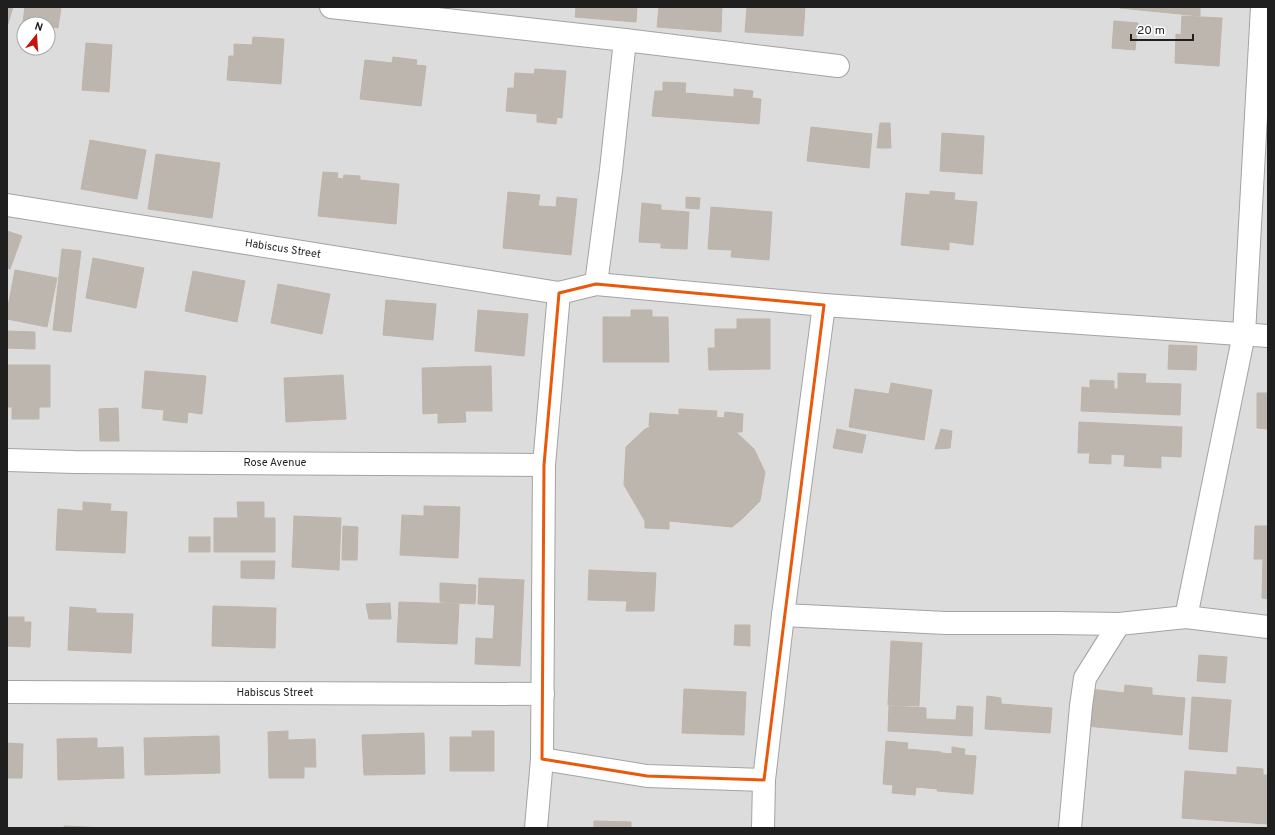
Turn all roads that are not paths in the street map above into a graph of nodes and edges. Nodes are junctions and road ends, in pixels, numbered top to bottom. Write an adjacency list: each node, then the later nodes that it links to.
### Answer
1 (331, 7): 3 (street)
2 (1262, 7): 9 (street)
3 (625, 40): 4 (street); 6 (street)
4 (838, 66)
5 (7, 205): 7 (street, Habiscus Street)
6 (596, 284): 7 (street); 8 (street)
7 (559, 293): 12 (street)
8 (824, 306): 9 (street); 13 (street)
9 (1244, 334): 10 (street); 14 (street)
10 (1268, 336)
11 (7, 460): 12 (street, Rose Avenue)
12 (544, 465): 18 (street)
13 (783, 615): 15 (street); 20 (street)
14 (1186, 617): 15 (street); 16 (street)
15 (1119, 624): 23 (street)
16 (1268, 627)
17 (7, 692): 18 (street, Habiscus Street)
18 (543, 694): 19 (street)
19 (542, 759): 20 (street); 21 (street)
20 (764, 780): 22 (street)
21 (536, 828)
22 (763, 828)
23 (1070, 828)

